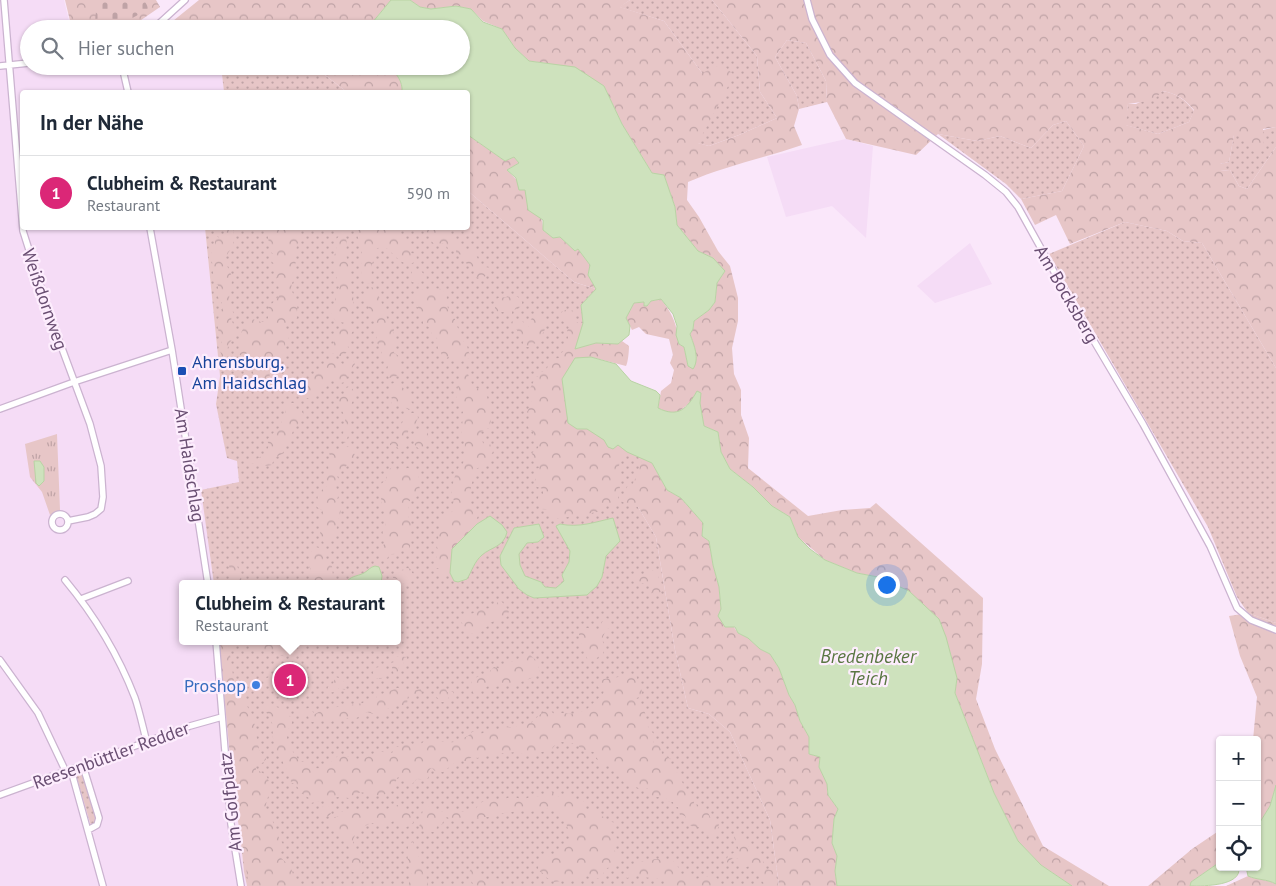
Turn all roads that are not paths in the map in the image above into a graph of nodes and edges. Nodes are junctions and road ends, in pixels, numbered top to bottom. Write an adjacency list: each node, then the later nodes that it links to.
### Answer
1 (4, 0): 6 (street, Weißdornweg)
2 (186, 0): 4 (street)
3 (806, 0): 21 (street, Am Bocksberg)
4 (164, 20)
5 (20, 64): 6 (street)
6 (10, 65): 7 (street); 10 (street, Weißdornweg)
7 (0, 66)
8 (124, 75): 9 (street)
9 (128, 90)
10 (20, 206)
11 (23, 230): 14 (street, Weißdornweg)
12 (150, 230): 13 (street, Am Haidschlag)
13 (172, 350): 14 (street); 18 (street, Am Haidschlag)
14 (74, 382): 15 (street); 16 (street, Weißdornweg)
15 (0, 409)
16 (68, 521)
17 (65, 580): 20 (street)
18 (207, 580)
19 (128, 581): 20 (street)
20 (81, 599): 25 (street)
21 (1276, 630)
22 (216, 645): 24 (street)
23 (0, 660): 27 (street)
24 (222, 717): 25 (street, Reesenbüttler Redder); 31 (street, Am Golfplatz)
25 (147, 743): 26 (street, Reesenbüttler Redder)
26 (83, 766): 27 (street, Reesenbüttler Redder); 29 (street)
27 (68, 771): 28 (street, Reesenbüttler Redder); 29 (street)
28 (0, 795)
29 (88, 830): 30 (street)
30 (103, 886)
31 (241, 886)

